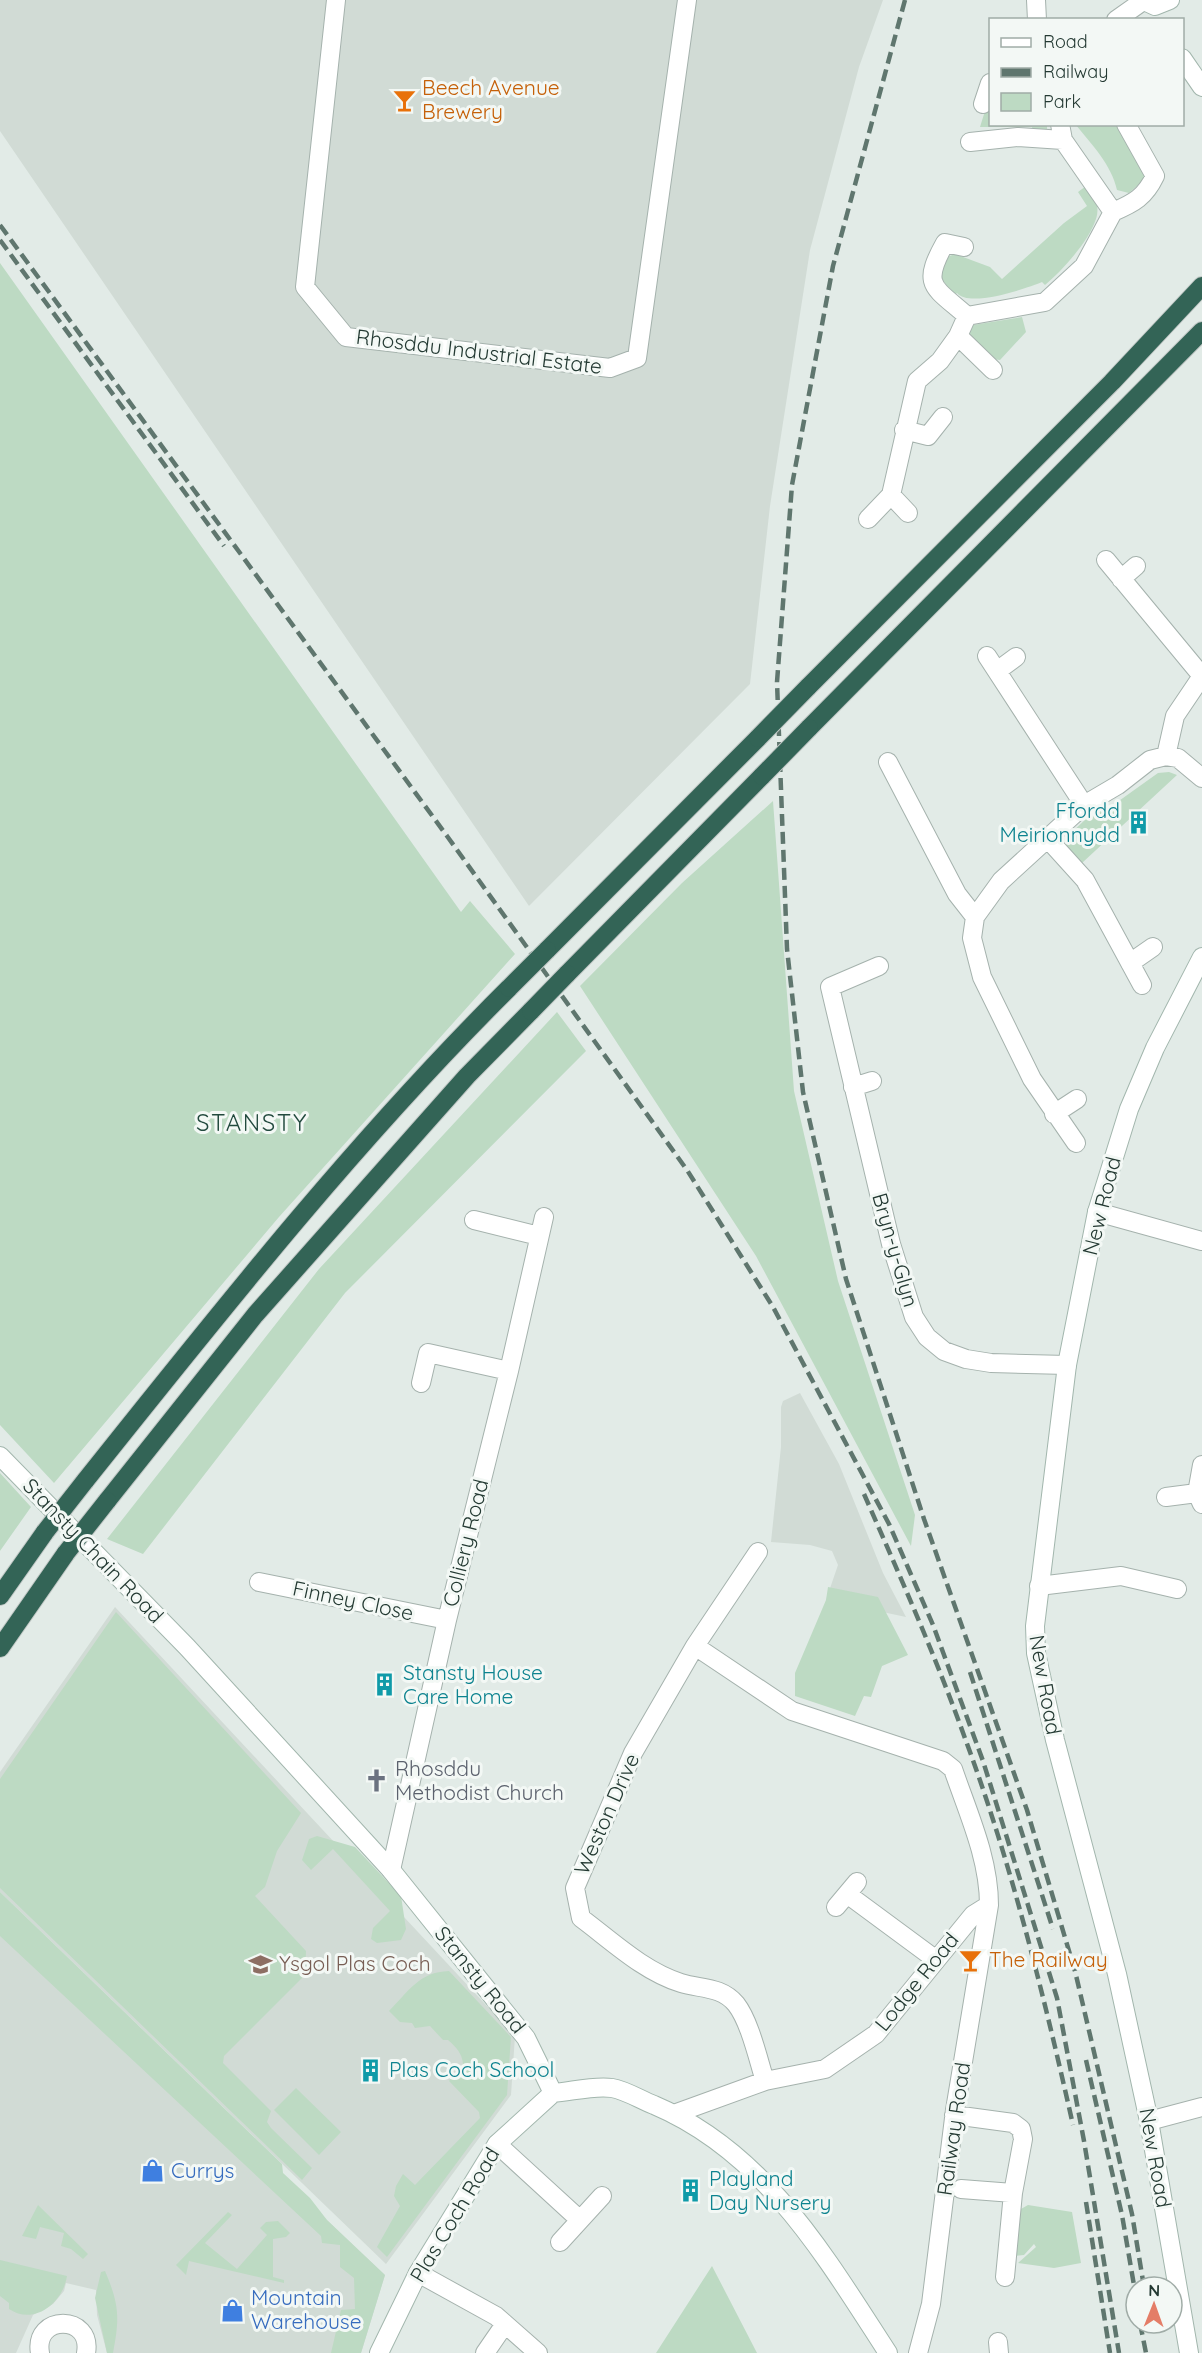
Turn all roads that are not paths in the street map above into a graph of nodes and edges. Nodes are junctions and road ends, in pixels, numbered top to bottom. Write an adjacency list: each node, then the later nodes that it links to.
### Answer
1 (336, 0): 2 (street, Rhosddu Industrial Estate)
2 (687, 0)
3 (1036, 0): 6 (street)
4 (1143, 1): 5 (street); 7 (street)
5 (1169, 7)
6 (1037, 18)
7 (1119, 18)
8 (1184, 61): 10 (street)
9 (989, 86): 11 (street)
10 (1202, 87)
11 (983, 104)
12 (1127, 126): 15 (street)
13 (1061, 132): 14 (street); 15 (street)
14 (970, 142)
15 (1113, 212): 18 (street)
16 (964, 247): 18 (street)
17 (1202, 286): 64 (highway, bridge)
18 (967, 316): 20 (street)
19 (1202, 331): 68 (highway, bridge)
20 (958, 336): 21 (street); 23 (street)
21 (993, 370)
22 (943, 417): 23 (street)
23 (904, 430): 24 (street)
24 (891, 495): 25 (street); 26 (street)
25 (908, 513)
26 (868, 519)
27 (1106, 560): 29 (street)
28 (1136, 566): 29 (street)
29 (1121, 579): 31 (street)
30 (1016, 657): 35 (street)
31 (1202, 676): 32 (street)
32 (1166, 756): 34 (street); 35 (street)
33 (888, 762): 37 (street)
34 (1202, 778)
35 (1084, 805): 36 (street)
36 (1047, 838): 37 (street); 40 (street)
37 (975, 917): 46 (street)
38 (1153, 947): 40 (street)
39 (1202, 957): 48 (street, New Road)
40 (1130, 963): 42 (street)
41 (879, 966): 44 (street, Bryn-y-Glyn)
42 (1142, 985)
43 (872, 1081): 44 (street)
44 (853, 1087): 53 (street, Bryn-y-Glyn)
45 (1077, 1099): 46 (street)
46 (1054, 1114): 47 (street)
47 (1076, 1143)
48 (1097, 1212): 52 (street); 53 (street, New Road)
49 (544, 1217): 51 (street, Colliery Road)
50 (474, 1220): 51 (street)
51 (539, 1236): 54 (street, Colliery Road)
52 (1202, 1241)
53 (1067, 1365): 62 (street, New Road)
54 (509, 1371): 55 (street); 65 (street, Colliery Road)
55 (421, 1383)
56 (0, 1456): 67 (street, Stansty Chain Road)
57 (1202, 1465): 59 (street)
58 (1166, 1497): 59 (street)
59 (1199, 1498)
60 (758, 1552): 66 (street, Weston Drive)
61 (259, 1582): 65 (street, Finney Close)
62 (1039, 1586): 63 (street); 78 (street, New Road)
63 (1177, 1589)
64 (0, 1596)
65 (447, 1620): 69 (street, Colliery Road)
66 (695, 1646): 71 (street, Railway Road); 73 (street, Weston Drive)
67 (187, 1647): 69 (street, Stansty Road)
68 (0, 1648)
69 (391, 1870): 74 (street, Stansty Road)
70 (847, 1895): 72 (street)
71 (989, 1905): 72 (street, Lodge Road); 77 (street, Railway Road)
72 (935, 1959): 73 (street, Lodge Road)
73 (765, 2081): 76 (street, Lodge Road)
74 (553, 2093): 76 (street); 79 (street, Plas Coch Road)
75 (1202, 2108): 78 (street)
76 (674, 2114): 93 (street)
77 (954, 2115): 81 (street); 94 (street, Railway Road)
78 (1149, 2121): 95 (street, New Road)
79 (497, 2144): 83 (street); 85 (street, Plas Coch Road)
80 (961, 2189): 81 (street)
81 (1013, 2193): 86 (street)
82 (602, 2196): 83 (street)
83 (580, 2220): 84 (street)
84 (560, 2242)
85 (418, 2273): 87 (street); 90 (street, Plas Coch Road)
86 (1005, 2277)
87 (505, 2324): 91 (street); 92 (street)
88 (40, 2353): 89 (street)
89 (86, 2353)
90 (379, 2353)
91 (485, 2353)
92 (538, 2353)
93 (888, 2353)
94 (918, 2353)
95 (1189, 2353)

